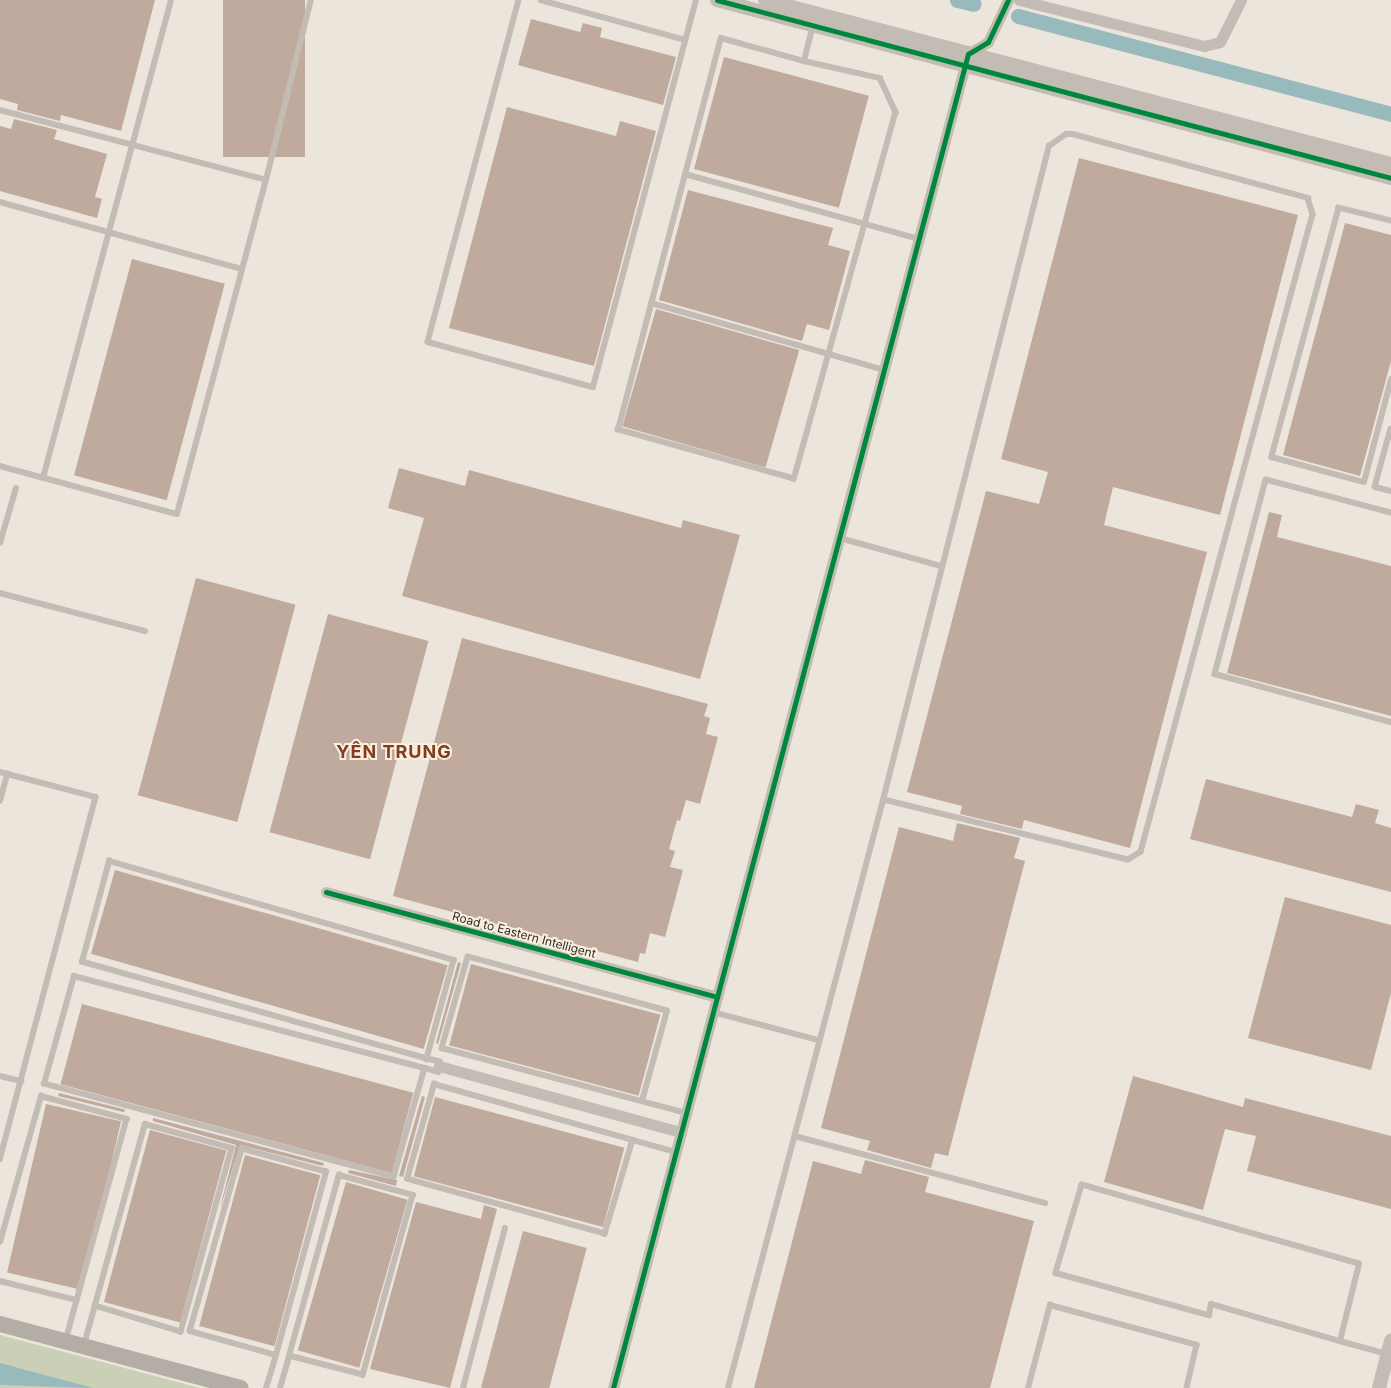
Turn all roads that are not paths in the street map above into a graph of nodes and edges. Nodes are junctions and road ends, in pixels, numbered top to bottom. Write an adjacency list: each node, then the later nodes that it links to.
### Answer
1 (171, 0): 16 (lane)
2 (312, 0): 20 (lane)
3 (519, 0): 12 (lane)
4 (541, 0): 12 (lane)
5 (696, 0): 12 (lane)
6 (717, 0): 11 (street)
7 (765, 0): 13 (street)
8 (1008, 0): 13 (street)
9 (1019, 0): 10 (street)
10 (1241, 0)
11 (813, 25): 13 (street); 14 (lane)
12 (685, 40)
13 (967, 60): 17 (street); 19 (street); 25 (street)
14 (804, 61): 18 (lane); 23 (lane)
15 (0, 110): 16 (lane)
16 (132, 145): 20 (lane); 24 (lane)
17 (1391, 164)
18 (685, 174): 23 (lane); 27 (lane)
19 (1391, 178)
20 (266, 180): 26 (lane)
21 (0, 202): 24 (lane)
22 (1391, 221): 30 (lane)
23 (865, 224): 25 (lane); 28 (lane)
24 (109, 232): 26 (lane); 33 (lane)
25 (919, 239): 29 (street)
26 (242, 269): 33 (lane)
27 (651, 303): 28 (lane); 28 (lane)
28 (829, 354): 29 (lane)
29 (885, 370): 37 (street)
30 (1391, 380)
31 (1391, 429): 35 (lane)
32 (0, 466): 33 (lane)
33 (43, 478)
34 (16, 488): 38 (lane)
35 (1391, 491)
36 (1391, 513): 42 (lane)
37 (840, 538): 39 (lane); 48 (street)
38 (0, 543)
39 (941, 566): 45 (lane); 45 (lane)
40 (0, 593): 41 (lane)
41 (145, 631)
42 (1391, 722)
43 (0, 772): 44 (lane)
44 (7, 774): 46 (lane); 55 (lane)
45 (883, 800): 50 (lane)
46 (0, 801)
47 (326, 892): 48 (street, Road to Eastern Intelligent)
48 (717, 997): 49 (street)
49 (713, 1012): 50 (lane); 57 (street)
50 (818, 1040): 59 (lane)
51 (428, 1059): 51 (lane); 52 (lane)
52 (439, 1066): 53 (lane); 58 (street)
53 (424, 1068): 53 (lane)
54 (0, 1076): 55 (lane)
55 (21, 1081): 62 (lane)
56 (642, 1101): 56 (lane); 57 (lane)
57 (686, 1113): 58 (street)
58 (681, 1132): 61 (street)
59 (795, 1136): 63 (lane); 81 (lane)
60 (633, 1140): 60 (lane); 61 (lane)
61 (676, 1152): 80 (street)
62 (0, 1160)
63 (1045, 1203)
64 (505, 1228): 79 (lane)
65 (0, 1242): 67 (lane)
66 (0, 1281): 67 (lane)
67 (77, 1300): 71 (lane)
68 (95, 1306): 68 (lane); 72 (lane)
69 (0, 1324): 71 (main road)
70 (1340, 1341): 70 (lane); 73 (lane)
71 (66, 1342): 72 (main road)
72 (84, 1347): 76 (main road)
73 (1389, 1348): 84 (street)
74 (276, 1355): 74 (lane); 77 (lane)
75 (289, 1356): 75 (lane); 78 (lane)
76 (241, 1388)
77 (266, 1388)
78 (280, 1388)
79 (463, 1388)
80 (613, 1388)
81 (728, 1388)
82 (1028, 1388): 83 (lane)
83 (1188, 1388)
84 (1379, 1388)

